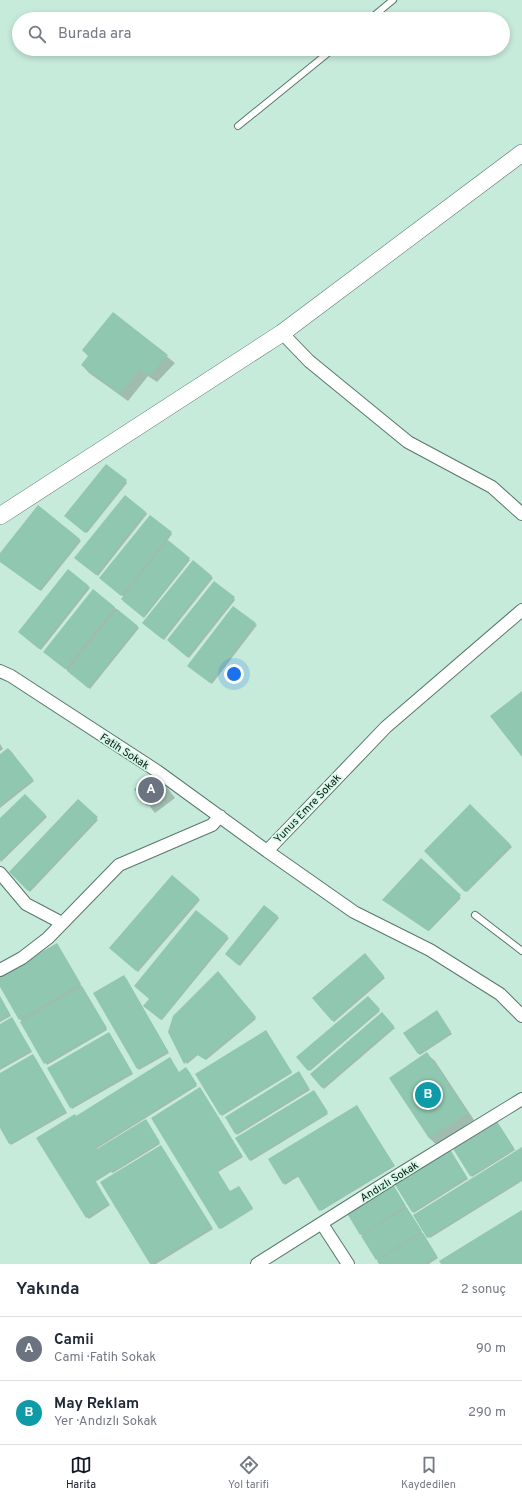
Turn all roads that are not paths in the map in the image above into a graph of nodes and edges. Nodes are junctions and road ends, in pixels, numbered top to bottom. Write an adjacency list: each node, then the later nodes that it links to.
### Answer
1 (393, 0): 2 (lane)
2 (378, 12)
3 (324, 56): 4 (lane)
4 (238, 126)
5 (522, 153): 6 (street)
6 (282, 333): 7 (street); 8 (street)
7 (522, 514)
8 (0, 516)
9 (522, 610): 12 (street, Yunus Emre Sokak)
10 (0, 671): 11 (street, Fatih Sokak)
11 (220, 816): 12 (street, Fatih Sokak); 15 (street)
12 (267, 851): 18 (street, Yunus Emre Sokak)
13 (0, 873): 15 (street)
14 (475, 915): 16 (lane)
15 (62, 923): 17 (street)
16 (522, 951)
17 (0, 970)
18 (522, 1016)
19 (522, 1099): 20 (street, Andızlı Sokak)
20 (322, 1224): 21 (street, Andızlı Sokak); 22 (street)
21 (257, 1264)
22 (348, 1264)

